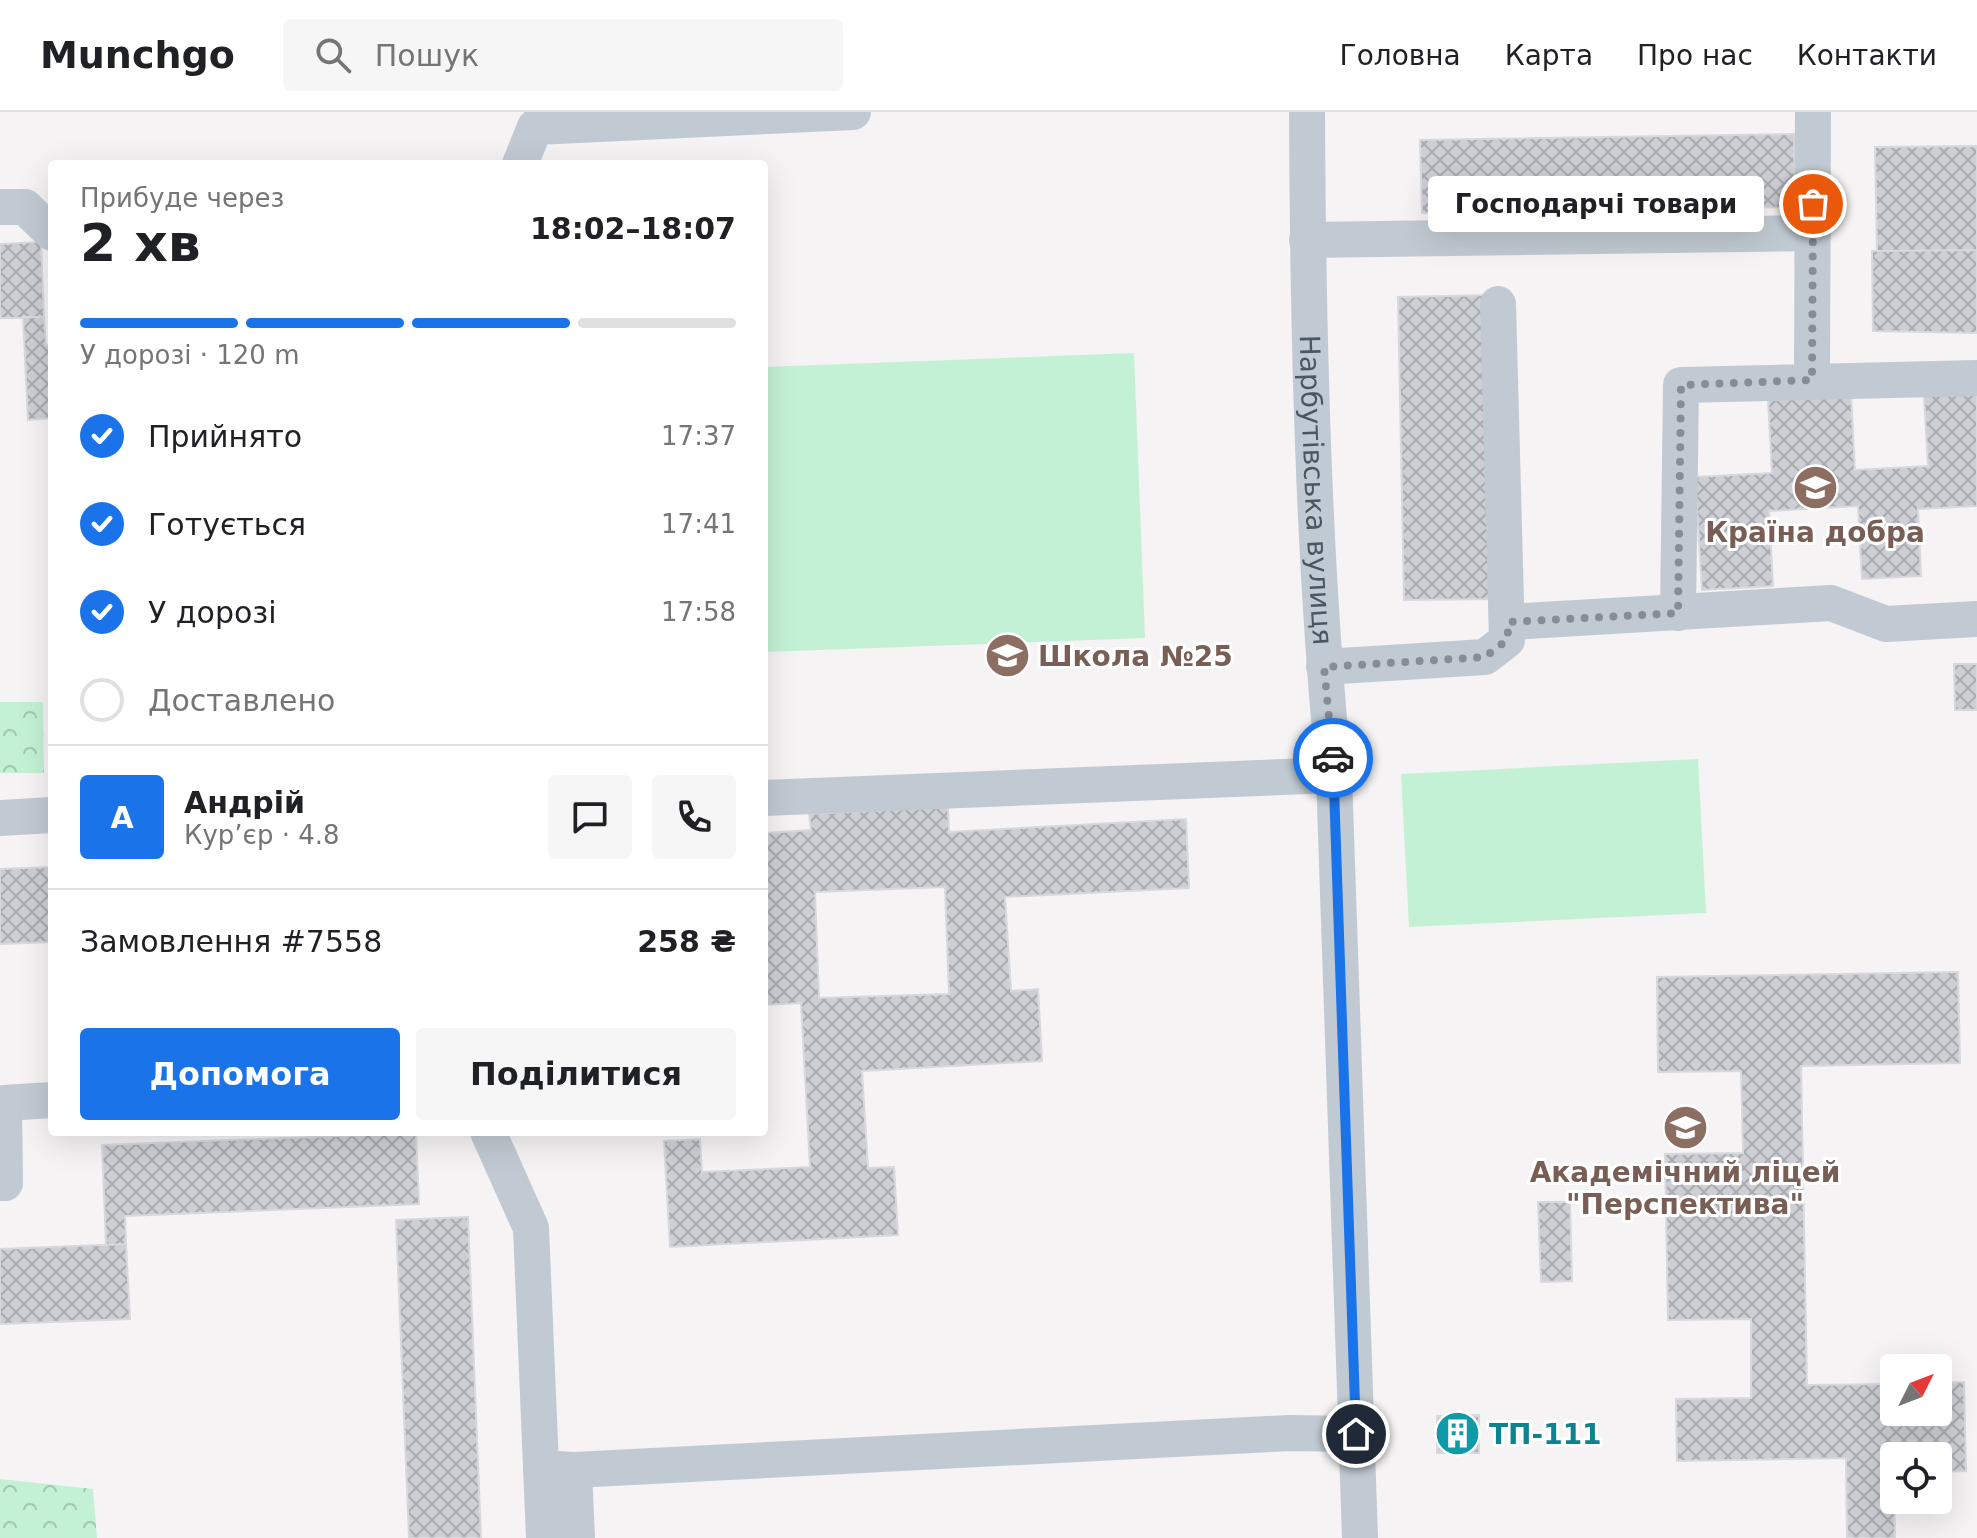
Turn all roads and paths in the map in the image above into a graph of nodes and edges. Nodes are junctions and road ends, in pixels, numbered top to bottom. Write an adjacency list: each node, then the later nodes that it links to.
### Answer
1 (853, 112): 4 (street)
2 (1307, 112): 8 (street, Нарбутівська вулиця)
3 (1813, 112): 7 (street)
4 (522, 160)
5 (0, 207): 6 (street)
6 (48, 229)
7 (1813, 233): 8 (street); 11 (street)
8 (1307, 240): 15 (street, Нарбутівська вулиця)
9 (1498, 304): 14 (street)
10 (1977, 378): 11 (street)
11 (1812, 380): 12 (street)
12 (1678, 613): 13 (street); 14 (street)
13 (1977, 619)
14 (1509, 622): 15 (street)
15 (1324, 667): 16 (street, Нарбутівська вулиця)
16 (1334, 775): 17 (street); 23 (street, Нарбутівська вулиця)
17 (768, 798)
18 (48, 815): 19 (street)
19 (0, 818)
20 (48, 1100): 22 (street)
21 (490, 1136): 24 (street)
22 (0, 1183)
23 (1356, 1434): 24 (street); 27 (street, Нарбутівська вулиця)
24 (558, 1469): 25 (street); 26 (street)
25 (544, 1538)
26 (577, 1538)
27 (1360, 1538)

